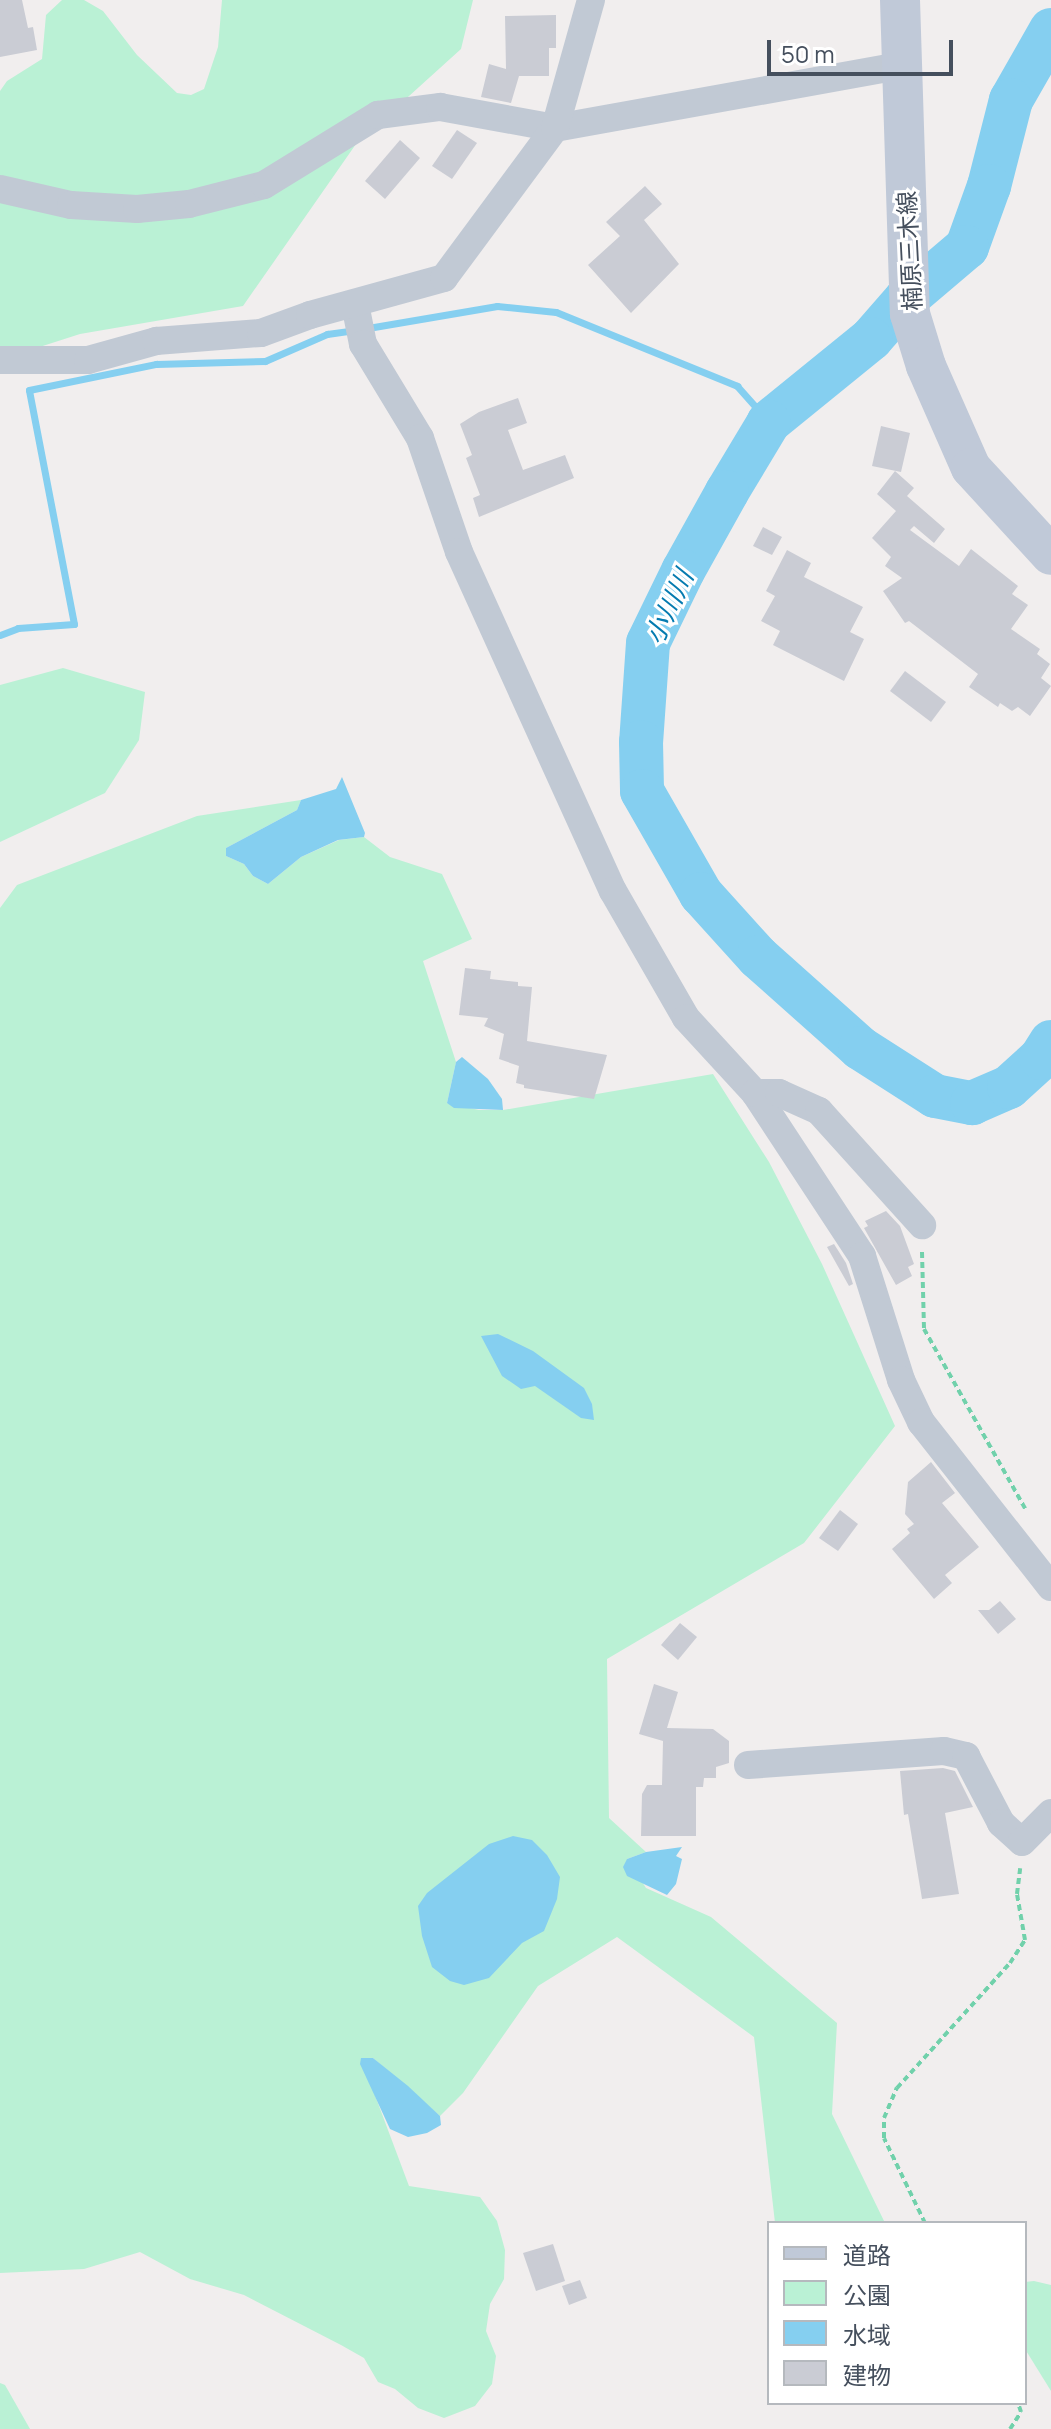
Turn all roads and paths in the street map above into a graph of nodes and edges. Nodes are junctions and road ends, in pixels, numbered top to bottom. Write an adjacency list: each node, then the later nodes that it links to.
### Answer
1 (591, 0): 4 (street)
2 (900, 0): 3 (main road, 楠原三木線)
3 (900, 66): 4 (street); 8 (main road, 楠原三木線)
4 (555, 128): 5 (street); 6 (street)
5 (0, 189)
6 (355, 304): 7 (street); 9 (street)
7 (0, 360)
8 (1051, 555)
9 (755, 1093): 10 (street); 12 (street)
10 (922, 1225): 11 (path)
11 (1030, 1518)
12 (1051, 1587)
13 (748, 1765): 15 (street)
14 (1051, 1813): 15 (street)
15 (1022, 1842): 16 (path)
16 (924, 2221)
17 (1019, 2405): 18 (path)
18 (1010, 2429)

